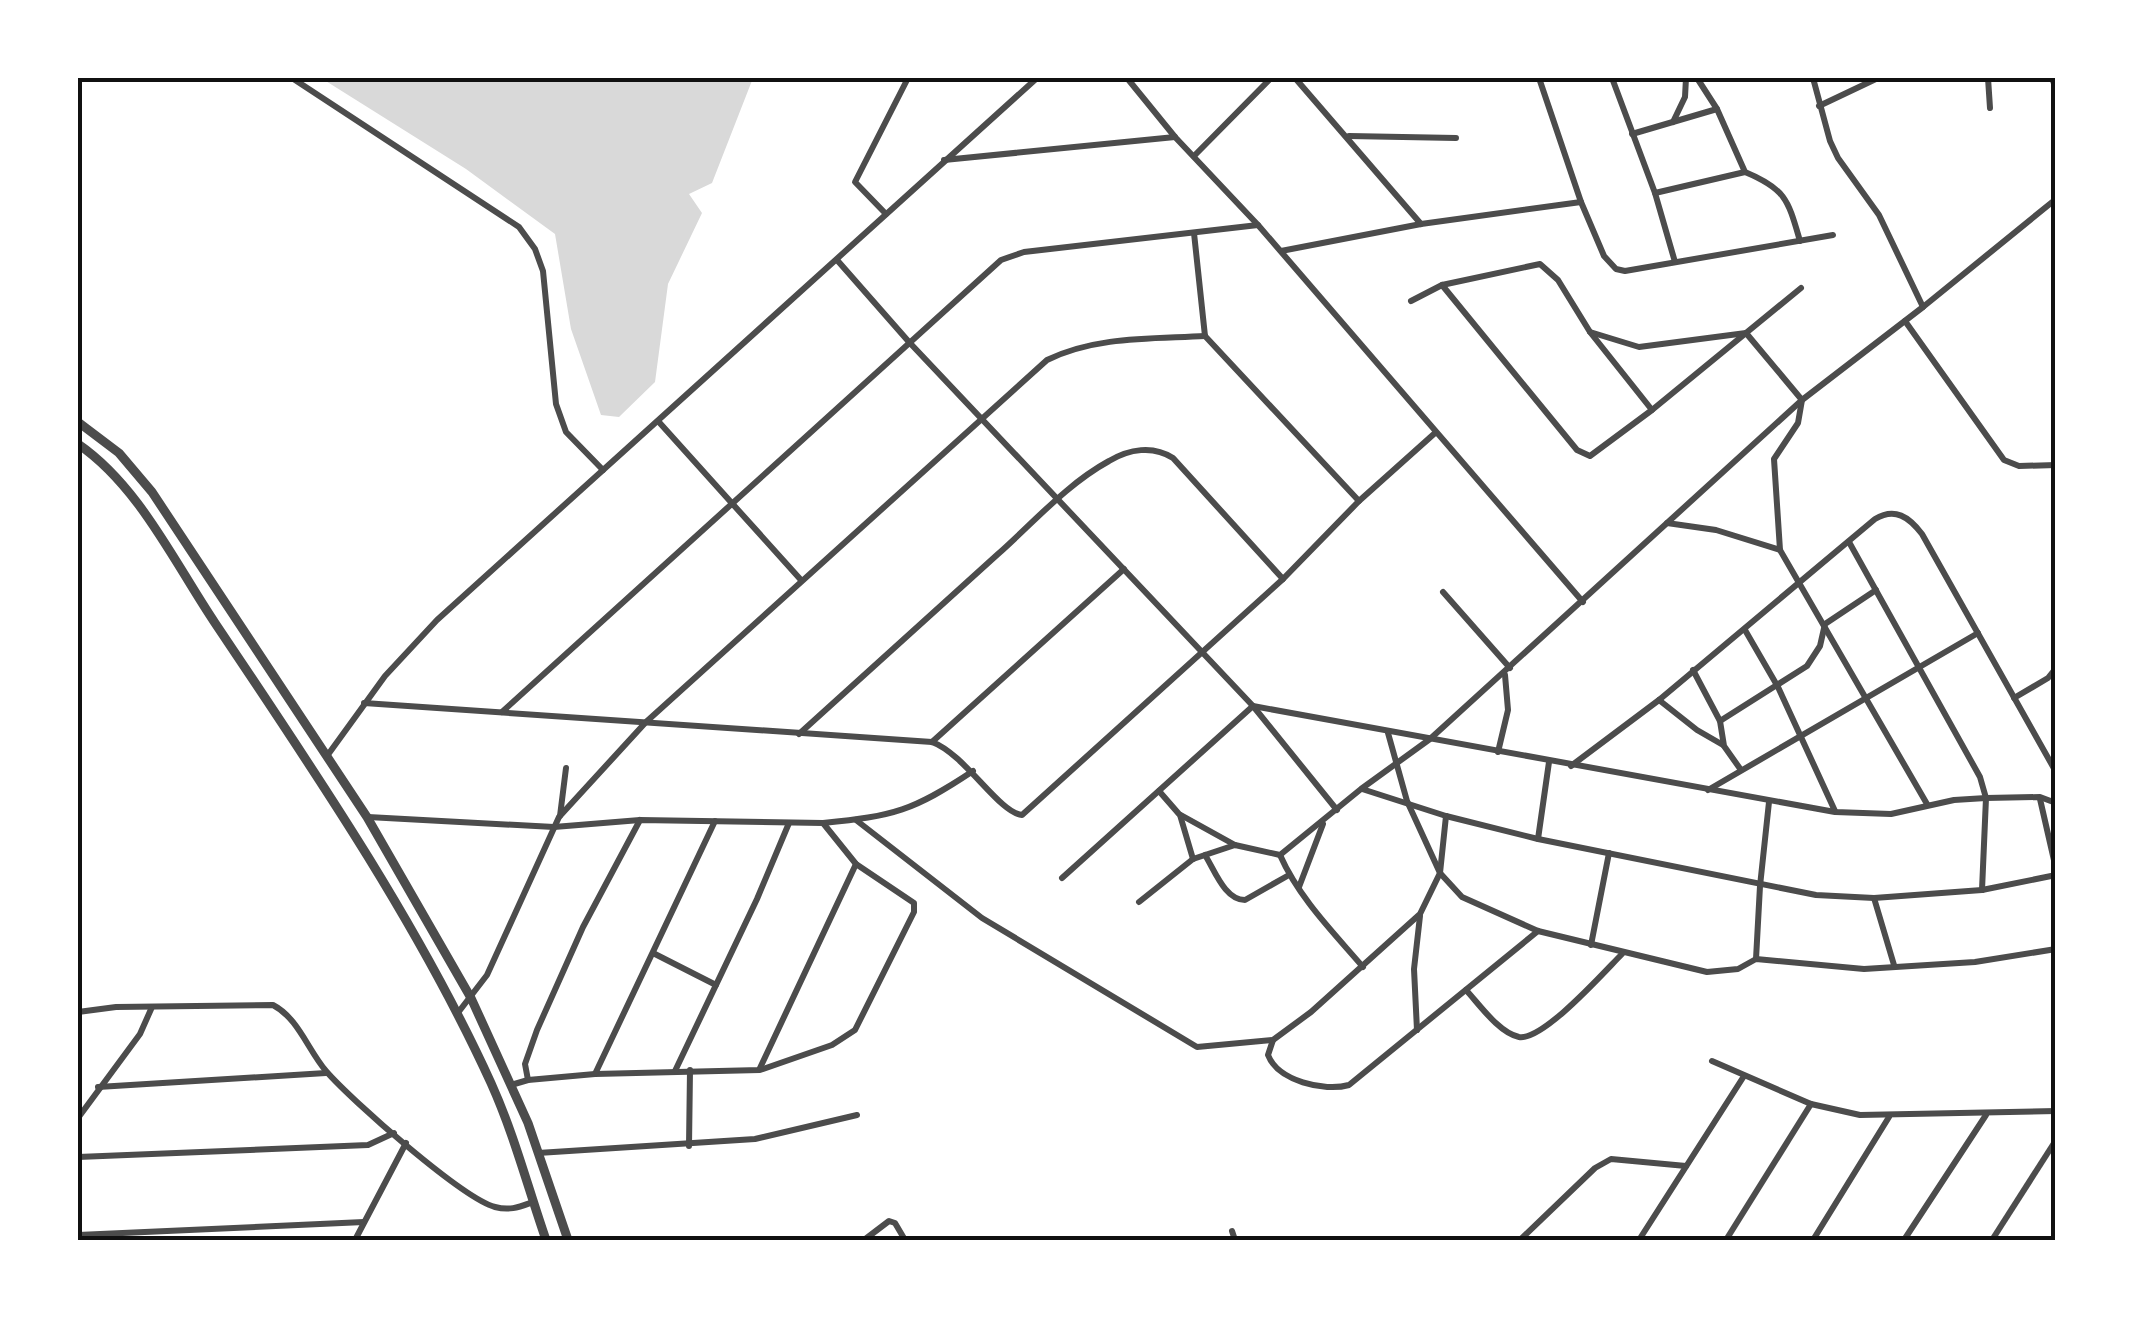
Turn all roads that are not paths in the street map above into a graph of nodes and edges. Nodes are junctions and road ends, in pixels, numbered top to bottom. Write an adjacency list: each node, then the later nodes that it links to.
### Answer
1 (292, 78): 58 (street)
2 (908, 78): 32 (street)
3 (1037, 78): 27 (street)
4 (1127, 78): 24 (street)
5 (1260, 78): 16 (street)
6 (1271, 78): 16 (street)
7 (1295, 78): 23 (street)
8 (1539, 78): 31 (street)
9 (1612, 78): 22 (street)
10 (1686, 78): 21 (street)
11 (1698, 78): 19 (street)
12 (1813, 78): 18 (street)
13 (1878, 78): 18 (street)
14 (1988, 78): 20 (street)
15 (2052, 78): 17 (street)
16 (1258, 88): 26 (street)
17 (2056, 89)
18 (1820, 106): 44 (street)
19 (1717, 108): 21 (street); 28 (street)
20 (1990, 108)
21 (1672, 123): 22 (street)
22 (1632, 134): 29 (street)
23 (1348, 136): 25 (street); 34 (street)
24 (1174, 137): 26 (street); 27 (street)
25 (1456, 138)
26 (1194, 156): 33 (street)
27 (943, 160): 32 (street)
28 (1745, 172): 29 (street); 37 (street)
29 (1654, 193): 40 (street)
30 (2056, 199): 44 (street)
31 (1581, 202): 34 (street); 40 (street)
32 (886, 214): 39 (street)
33 (1258, 224): 35 (street); 38 (street)
34 (1421, 224): 38 (street)
35 (1194, 232): 48 (street); 49 (street)
36 (1833, 234): 37 (street)
37 (1800, 241): 40 (street)
38 (1279, 252): 55 (street)
39 (837, 260): 49 (street); 54 (street)
40 (1675, 262)
41 (1442, 285): 43 (street); 46 (street); 51 (street)
42 (1801, 288): 47 (street)
43 (1410, 301)
44 (1922, 308): 45 (street)
45 (1904, 321): 50 (street); 57 (street)
46 (1590, 332): 47 (street); 51 (street)
47 (1746, 333): 50 (street); 51 (street)
48 (1205, 336): 52 (street); 61 (street)
49 (909, 342): 52 (street); 60 (street)
50 (1802, 400): 62 (street); 64 (street)
51 (1652, 410)
52 (980, 418): 59 (street); 67 (street)
53 (78, 422): 96 (street)
54 (658, 422): 58 (street); 60 (street)
55 (1436, 433): 61 (street); 71 (street)
56 (78, 444): 156 (street)
57 (2056, 464)
58 (603, 470): 84 (street)
59 (1059, 499): 65 (street); 66 (street); 90 (street)
60 (731, 502): 67 (street); 86 (street)
61 (1359, 502): 66 (street)
62 (1666, 522): 64 (street); 71 (street)
63 (1849, 542): 68 (street); 69 (street); 74 (street)
64 (1780, 550): 68 (street)
65 (1124, 570): 75 (street); 93 (street)
66 (1284, 579): 75 (street)
67 (801, 580): 88 (street)
68 (1800, 582): 72 (street); 73 (street)
69 (1876, 590): 72 (street); 76 (street)
70 (1443, 592): 78 (street)
71 (1584, 602): 78 (street)
72 (1825, 624): 80 (street); 83 (street)
73 (1745, 629): 79 (street); 80 (street)
74 (1978, 633): 76 (street); 81 (street)
75 (1203, 653): 85 (street); 102 (street)
76 (1919, 668): 83 (street); 108 (street)
77 (2056, 668): 81 (street)
78 (1507, 670): 92 (street); 95 (street)
79 (1694, 670): 82 (street); 87 (street)
80 (1778, 687): 87 (street); 91 (street)
81 (2014, 698): 103 (street)
82 (1659, 700): 94 (street); 99 (street)
83 (1865, 700): 91 (street); 112 (street)
84 (364, 704): 86 (street); 96 (street)
85 (1254, 706): 89 (street); 105 (street); 113 (street)
86 (501, 713): 88 (street)
87 (1720, 720): 94 (street)
88 (646, 722): 90 (street); 118 (street)
89 (1388, 733): 92 (street); 98 (street)
90 (798, 735): 93 (street)
91 (1801, 735): 101 (street); 114 (street)
92 (1430, 739): 95 (street); 98 (street)
93 (932, 742): 102 (street)
94 (1724, 746): 101 (street)
95 (1498, 752): 97 (street)
96 (327, 756): 117 (street)
97 (1548, 762): 99 (street); 126 (street)
98 (1396, 765): 104 (street); 109 (street)
99 (1571, 766): 106 (street)
100 (566, 768): 118 (street)
101 (1741, 770): 106 (street)
102 (972, 771): 121 (street)
103 (2056, 772)
104 (1361, 789): 109 (street); 113 (street)
105 (1159, 791): 115 (street); 136 (street)
106 (1706, 791): 110 (street)
107 (2040, 797): 108 (street); 111 (street); 133 (street)
108 (1986, 798): 112 (street); 139 (street)
109 (1407, 801): 116 (street); 134 (street)
110 (1769, 802): 114 (street); 137 (street)
111 (2056, 803)
112 (1927, 804): 114 (street)
113 (1337, 810): 122 (street)
114 (1835, 812)
115 (1180, 814): 127 (street); 131 (street)
116 (1446, 816): 126 (street); 134 (street)
117 (366, 817): 125 (street); 153 (street)
118 (560, 818): 125 (street)
119 (640, 820): 120 (street); 125 (street); 166 (street)
120 (715, 820): 123 (street); 146 (street)
121 (856, 820): 124 (street); 158 (street)
122 (1324, 821): 130 (street); 138 (street)
123 (789, 823): 124 (street); 151 (street)
124 (823, 824): 132 (street)
125 (554, 827): 153 (street)
126 (1538, 838): 128 (street)
127 (1235, 845): 129 (street); 130 (street)
128 (1609, 853): 137 (street); 144 (street)
129 (1205, 855): 131 (street); 135 (street)
130 (1280, 855): 135 (street)
131 (1193, 858): 141 (street)
132 (856, 864): 162 (street); 162 (street)
133 (2056, 872): 139 (street)
134 (1440, 873): 142 (street); 143 (street)
135 (1289, 875): 138 (street)
136 (1062, 878)
137 (1760, 886): 140 (street); 148 (street)
138 (1299, 888): 150 (street)
139 (1982, 890): 140 (street)
140 (1874, 898): 149 (street)
141 (1139, 902)
142 (1420, 914): 150 (street); 157 (street)
143 (1538, 931): 144 (street); 152 (street)
144 (1590, 945): 147 (street)
145 (2056, 949): 149 (street)
146 (653, 953): 151 (street); 164 (street)
147 (1623, 954): 148 (street); 152 (street)
148 (1756, 959): 149 (street)
149 (1894, 965)
150 (1363, 967): 158 (street)
151 (716, 985): 160 (street)
152 (1466, 990): 157 (street)
153 (471, 998): 156 (street); 167 (street)
154 (152, 1007): 155 (street); 163 (street); 168 (street)
155 (78, 1012)
156 (457, 1014): 182 (street)
157 (1417, 1030): 158 (street)
158 (1273, 1040)
159 (1712, 1061): 165 (street)
160 (674, 1070): 161 (street); 164 (street)
161 (690, 1070): 162 (street); 178 (street)
162 (760, 1070)
163 (328, 1073): 168 (street); 175 (street)
164 (595, 1074): 166 (street)
165 (1744, 1076): 169 (street); 181 (street)
166 (528, 1080): 167 (street)
167 (512, 1085): 179 (street)
168 (98, 1088): 174 (street)
169 (1811, 1104): 173 (street); 194 (street)
170 (2056, 1111): 171 (street)
171 (1986, 1114): 173 (street); 196 (street)
172 (858, 1115): 178 (street)
173 (1890, 1116): 195 (street)
174 (78, 1118)
175 (394, 1133): 177 (street); 180 (street)
176 (2056, 1140): 197 (street)
177 (406, 1142): 182 (street); 183 (street)
178 (689, 1146): 179 (street)
179 (538, 1154): 188 (street)
180 (78, 1157)
181 (1686, 1166): 192 (street); 193 (street)
182 (533, 1202): 187 (street)
183 (364, 1222): 185 (street); 186 (street)
184 (1232, 1231): 191 (street)
185 (78, 1235)
186 (355, 1240)
187 (546, 1240)
188 (568, 1240)
189 (864, 1240): 190 (street)
190 (905, 1240)
191 (1235, 1240)
192 (1520, 1240)
193 (1639, 1240)
194 (1726, 1240)
195 (1813, 1240)
196 (1904, 1240)
197 (1992, 1240)

